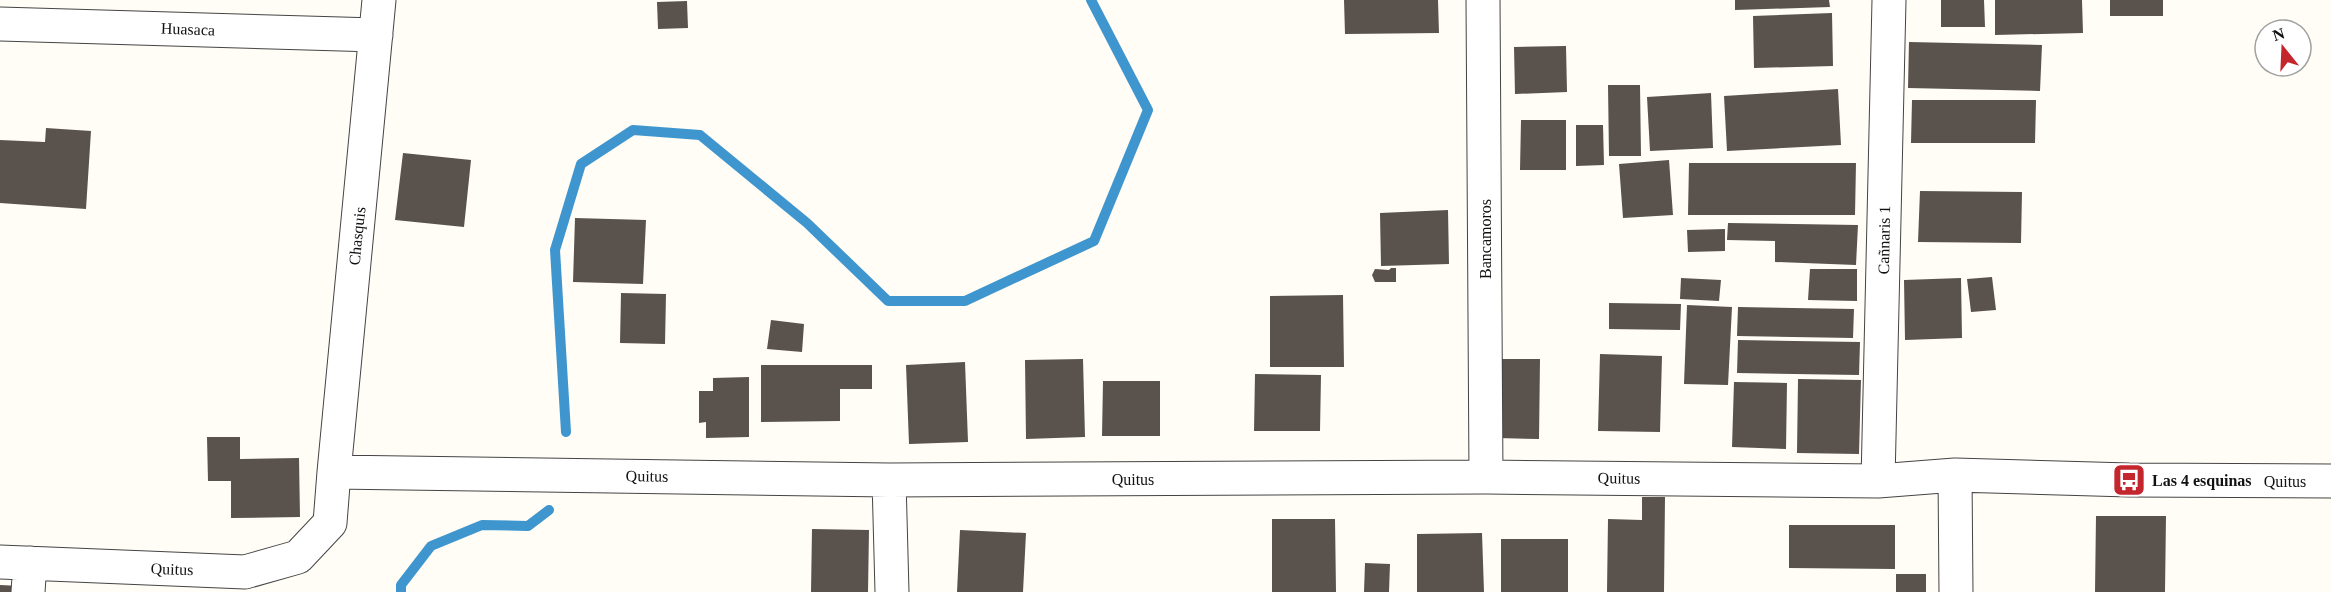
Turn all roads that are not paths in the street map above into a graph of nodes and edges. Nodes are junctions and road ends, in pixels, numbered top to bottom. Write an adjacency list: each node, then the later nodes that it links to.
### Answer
1 (379, 0): 5 (street, Chasquis)
2 (1483, 0): 8 (street, Bancamoros)
3 (1889, 0): 10 (street, Cañnaris 1)
4 (0, 24): 5 (street, Huasaca)
5 (376, 35): 6 (street, Chasquis)
6 (334, 472): 9 (street, Quitus); 12 (street, Quitus)
7 (1955, 475): 10 (street, Quitus); 11 (street, Quitus); 14 (street)
8 (1486, 477): 9 (street, Quitus); 10 (street, Quitus)
9 (889, 480): 13 (street)
10 (1878, 481)
11 (2331, 481)
12 (19, 572)
13 (892, 592)
14 (1956, 592)

